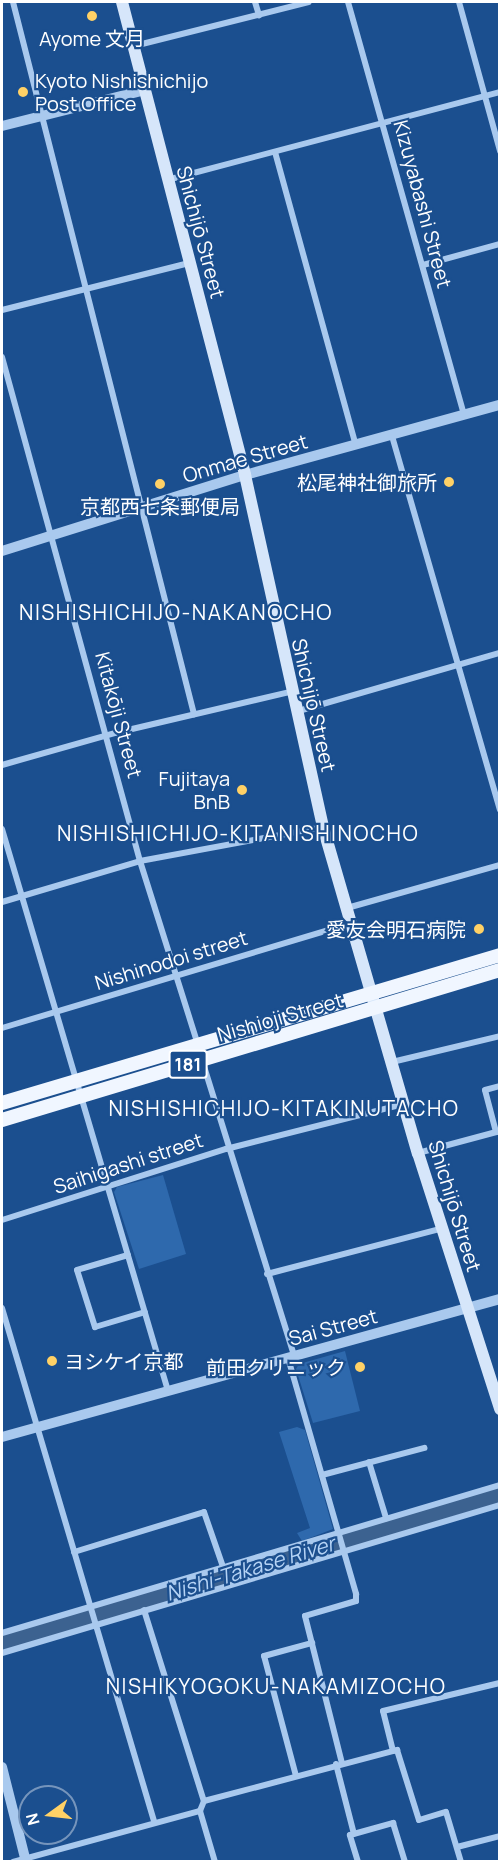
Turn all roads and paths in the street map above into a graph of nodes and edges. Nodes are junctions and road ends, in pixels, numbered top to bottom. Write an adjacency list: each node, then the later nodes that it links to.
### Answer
1 (13, 2): 12 (street)
2 (122, 2): 8 (main road, Shichijō Street)
3 (255, 2): 7 (street)
4 (309, 2): 7 (street)
5 (348, 2): 13 (street, Kizuyabashi Street)
6 (459, 2): 11 (street)
7 (259, 15): 8 (street)
8 (134, 46): 9 (main road, Shichijō Street)
9 (145, 90): 12 (street); 17 (main road, Shichijō Street)
10 (500, 92): 11 (street)
11 (485, 96): 13 (street); 15 (street)
12 (42, 116): 14 (street); 21 (street)
13 (383, 123): 16 (street); 20 (street, Kizuyabashi Street)
14 (2, 126)
15 (500, 151)
16 (275, 152): 17 (street); 27 (street)
17 (167, 180): 19 (main road, Shichijō Street)
18 (500, 244): 20 (street)
19 (189, 263): 21 (street); 28 (main road, Shichijō Street)
20 (423, 265): 25 (street, Kizuyabashi Street)
21 (86, 288): 22 (street); 29 (street)
22 (2, 310)
23 (2, 357): 30 (street, Kitakōji Street)
24 (500, 405): 25 (street, Onmae Street)
25 (464, 415): 26 (street, Onmae Street)
26 (392, 435): 27 (street, Onmae Street); 33 (street)
27 (356, 446): 28 (street, Onmae Street)
28 (245, 475): 29 (street, Onmae Street); 34 (main road, Shichijō Street)
29 (144, 507): 30 (street, Onmae Street); 36 (street)
30 (52, 535): 31 (street, Onmae Street); 37 (street, Kitakōji Street)
31 (2, 551)
32 (500, 653): 33 (street)
33 (459, 664): 35 (street); 39 (street)
34 (290, 692): 35 (main road, Shichijō Street); 36 (street)
35 (295, 712): 40 (main road, Shichijō Street)
36 (194, 714): 37 (street)
37 (107, 736): 38 (street); 42 (street, Kitakōji Street)
38 (2, 765)
39 (500, 810)
40 (324, 827): 42 (street); 46 (main road, Shichijō Street)
41 (2, 829): 44 (street)
42 (140, 861): 44 (street); 50 (street, Kitakōji Street)
43 (500, 865): 46 (street)
44 (22, 896): 45 (street); 53 (street)
45 (2, 902)
46 (347, 908): 47 (main road, Shichijō Street)
47 (351, 923): 50 (street, Nishinodoi street); 51 (main road, Shichijō Street)
48 (500, 955): 51 (main road, Nishioji Street / 181)
49 (500, 970): 52 (main road, Nishioji Street / 181)
50 (176, 976): 53 (street, Nishinodoi street); 56 (street, Kitakōji Street)
51 (371, 993): 52 (main road, Shichijō Street); 56 (main road, Nishioji Street / 181)
52 (376, 1009): 57 (main road, Nishioji Street / 181); 58 (main road, Shichijō Street)
53 (56, 1012): 54 (street, Nishinodoi street); 59 (street)
54 (2, 1028)
55 (500, 1036): 58 (street)
56 (198, 1045): 59 (main road, Nishioji Street / 181)
57 (202, 1059): 61 (main road, Nishioji Street / 181); 66 (street)
58 (392, 1062): 63 (main road, Shichijō Street)
59 (75, 1080): 61 (street); 62 (main road, Nishioji Street / 181)
60 (500, 1086): 65 (street)
61 (81, 1096): 64 (main road, Nishioji Street / 181); 68 (street)
62 (2, 1103)
63 (404, 1104): 66 (street, Saihigashi street); 67 (main road, Shichijō Street)
64 (2, 1120)
65 (498, 1132): 67 (street)
66 (226, 1149): 68 (street, Saihigashi street); 72 (street)
67 (418, 1153): 70 (main road, Shichijō Street)
68 (108, 1187): 69 (street, Saihigashi street); 71 (street)
69 (2, 1220)
70 (443, 1228): 72 (street); 75 (main road, Shichijō Street)
71 (128, 1255): 76 (street); 76 (street)
72 (267, 1274): 77 (street)
73 (500, 1299): 75 (street, Sai Street)
74 (2, 1308): 80 (street)
75 (466, 1309): 77 (street, Sai Street); 79 (main road, Shichijō Street)
76 (145, 1312): 78 (street)
77 (291, 1357): 78 (street, Sai Street); 84 (street)
78 (168, 1390): 80 (street, Sai Street)
79 (500, 1409)
80 (37, 1427): 81 (street, Sai Street); 90 (street)
81 (2, 1437)
82 (424, 1448): 83 (street)
83 (369, 1462): 84 (street); 87 (street)
84 (322, 1475): 88 (street)
85 (500, 1485): 87 (street)
86 (500, 1504): 89 (street)
87 (386, 1518): 88 (street)
88 (339, 1532): 89 (street); 91 (street)
89 (345, 1551): 93 (street); 96 (street)
90 (74, 1552): 91 (street); 92 (street)
91 (223, 1567): 92 (street)
92 (89, 1607): 94 (street); 95 (street)
93 (144, 1610): 94 (street); 103 (street)
94 (94, 1624): 97 (street); 105 (street)
95 (2, 1633)
96 (312, 1643): 100 (street); 102 (street)
97 (2, 1653)
98 (500, 1683): 99 (street)
99 (393, 1751): 100 (street); 108 (street)
100 (339, 1764): 102 (street); 106 (street)
101 (2, 1767): 109 (street)
102 (296, 1776): 103 (street)
103 (204, 1801): 104 (street)
104 (200, 1811): 105 (street); 111 (street)
105 (153, 1821): 109 (street)
106 (354, 1834): 112 (street); 113 (street)
107 (500, 1836): 108 (street)
108 (457, 1847): 114 (street)
109 (26, 1860): 110 (street)
110 (12, 1862)
111 (215, 1862)
112 (357, 1862)
113 (405, 1862)
114 (461, 1862)

